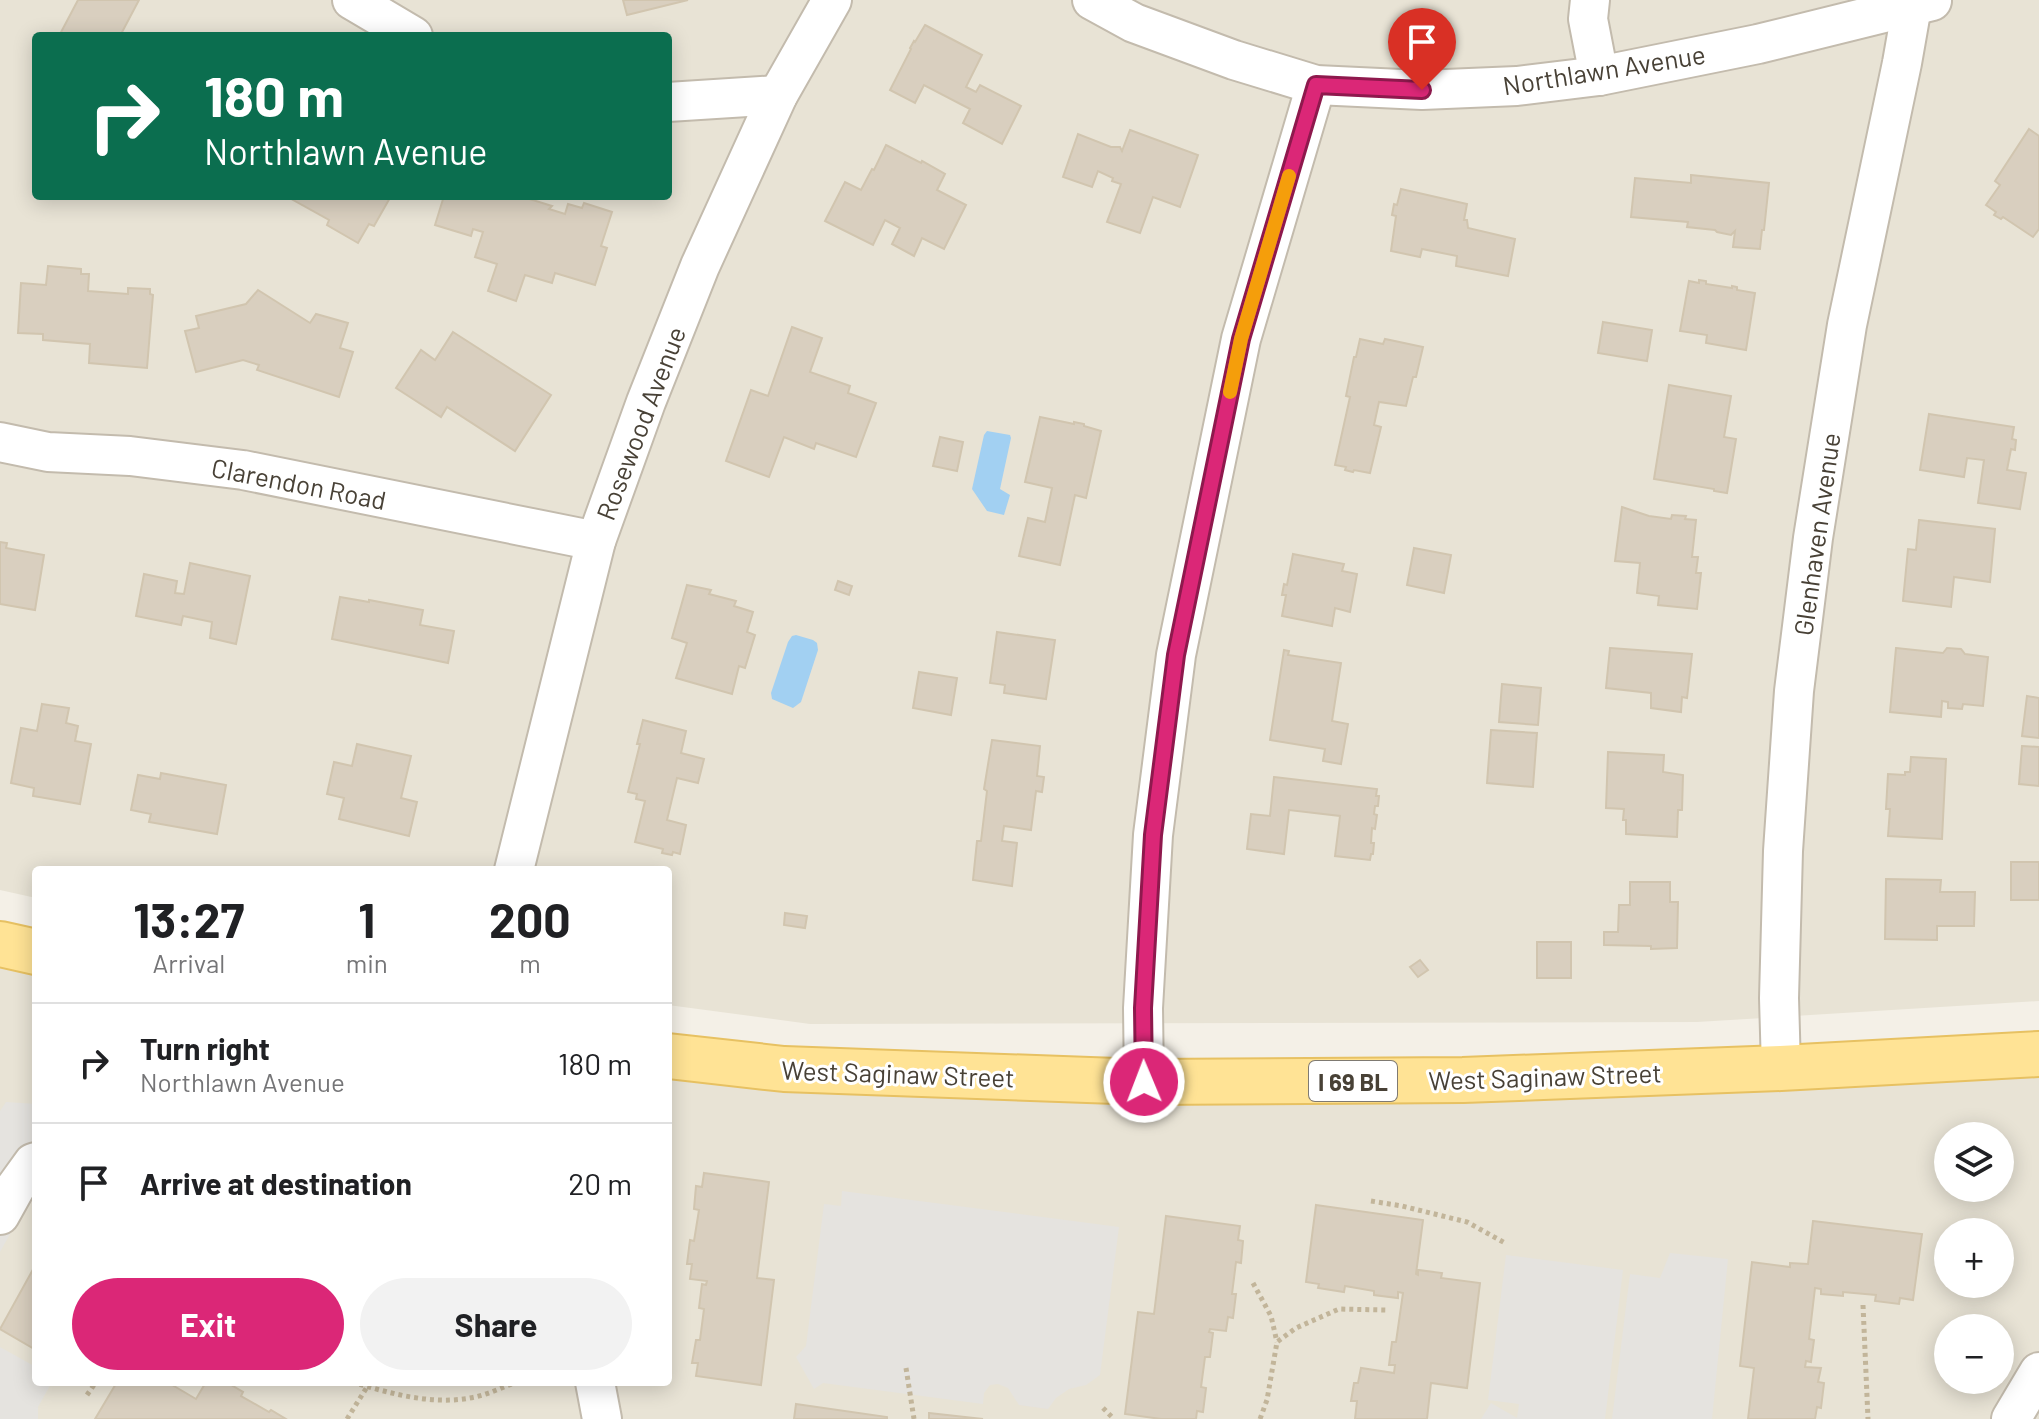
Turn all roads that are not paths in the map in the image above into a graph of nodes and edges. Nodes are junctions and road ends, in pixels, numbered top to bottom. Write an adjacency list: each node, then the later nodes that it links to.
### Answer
1 (352, 0): 6 (street)
2 (832, 0): 9 (street, Rosewood Avenue)
3 (1092, 0): 8 (street, Northlawn Avenue)
4 (1590, 0): 7 (street)
5 (1923, 3): 7 (street, Northlawn Avenue); 18 (street, Glenhaven Avenue)
6 (406, 32)
7 (1599, 76): 8 (street, Northlawn Avenue)
8 (1316, 85): 19 (street)
9 (778, 95): 10 (street); 12 (street, Rosewood Avenue)
10 (672, 102)
11 (0, 442): 12 (street, Clarendon Road)
12 (596, 541): 13 (street, Rosewood Avenue)
13 (515, 866)
14 (0, 944): 15 (main road)
15 (32, 951)
16 (2039, 1054): 18 (main road, West Saginaw Street / I 69 BL)
17 (672, 1056): 19 (main road, West Saginaw Street / I 69 BL)
18 (1781, 1068): 19 (main road, West Saginaw Street / I 69 BL)
19 (1144, 1082)
20 (32, 1164): 21 (street)
21 (0, 1215)
22 (2039, 1372): 25 (street)
23 (596, 1386): 24 (street)
24 (602, 1419)
25 (2011, 1419)

